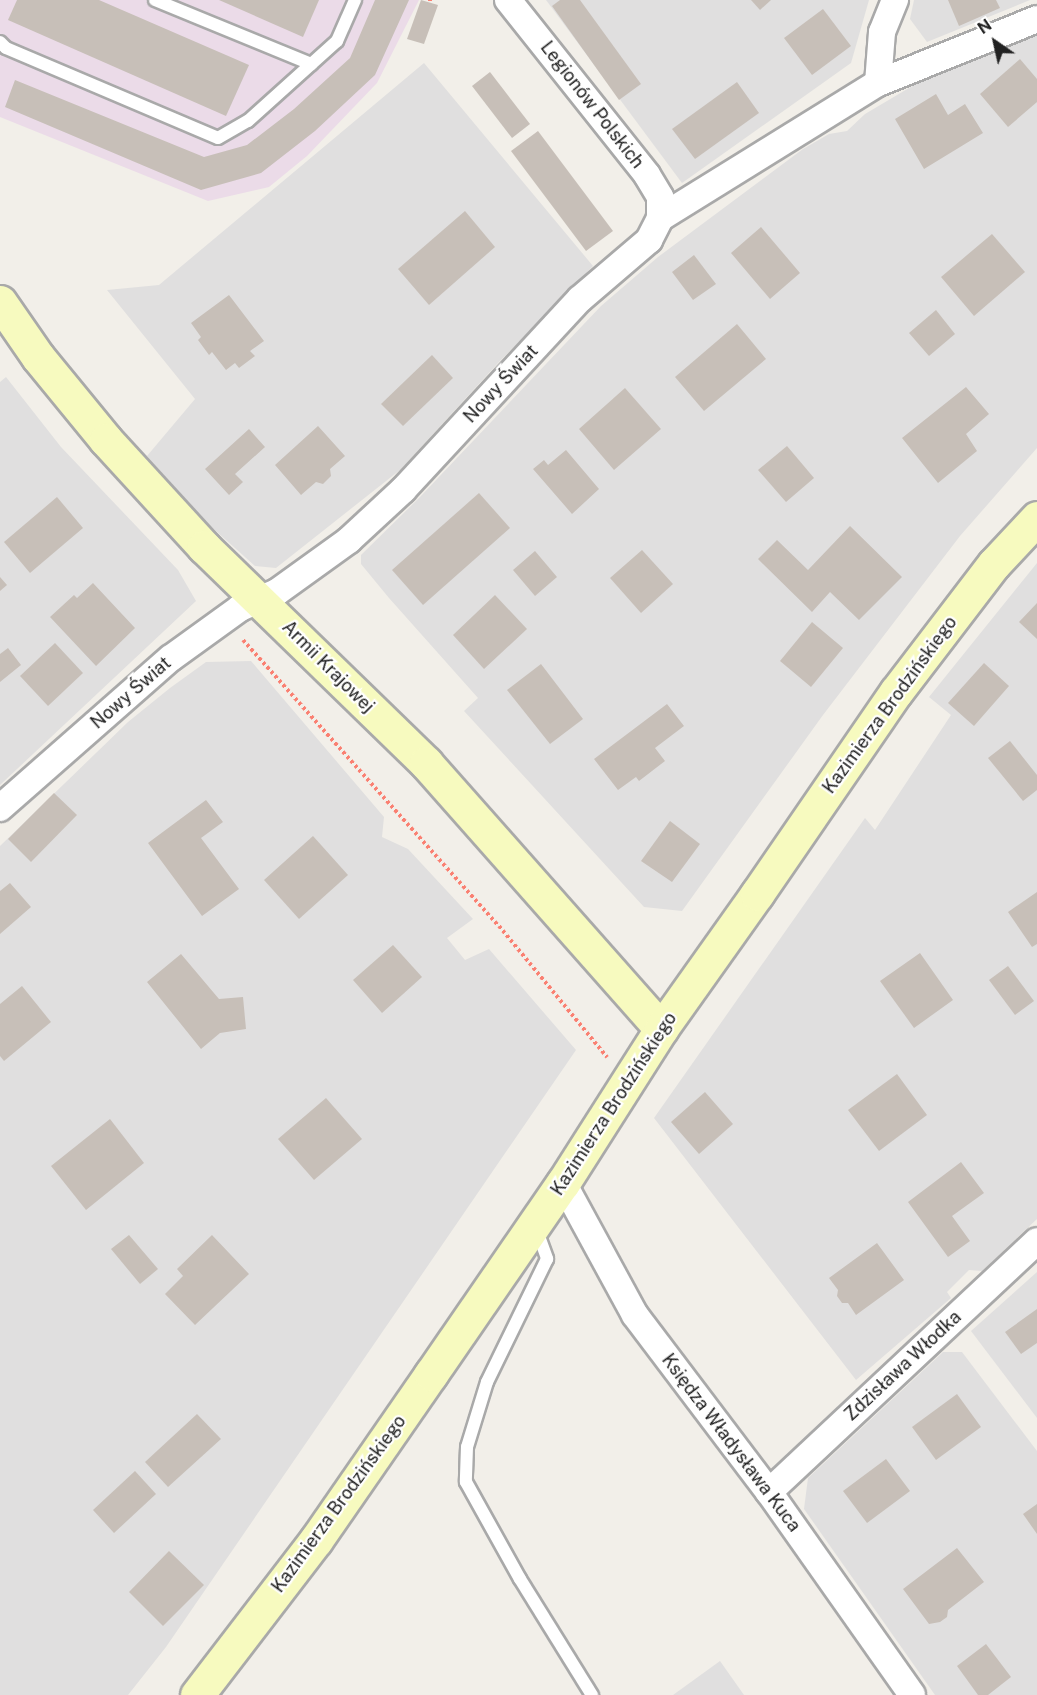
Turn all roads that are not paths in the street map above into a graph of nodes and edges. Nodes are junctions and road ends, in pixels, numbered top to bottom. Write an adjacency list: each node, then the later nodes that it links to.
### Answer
1 (155, 0): 7 (lane)
2 (355, 0): 7 (lane)
3 (508, 0): 9 (street, Legionów Polskich)
4 (895, 0): 8 (street)
5 (1037, 19): 8 (street, Nowy Świat)
6 (0, 42): 7 (lane)
7 (311, 64)
8 (878, 83): 9 (street, Nowy Świat)
9 (660, 218): 12 (street, Nowy Świat)
10 (0, 302): 12 (main road, Armii Krajowej)
11 (1037, 518): 14 (main road, Kazimierza Brodzińskiego)
12 (260, 599): 13 (street, Nowy Świat); 14 (main road, Armii Krajowej)
13 (0, 808)
14 (661, 1029): 15 (main road, Kazimierza Brodzińskiego)
15 (563, 1183): 16 (main road, Kazimierza Brodzińskiego); 18 (street, Księdza Władysława Kuca)
16 (534, 1224): 19 (main road, Kazimierza Brodzińskiego); 20 (lane)
17 (1037, 1241): 18 (street, Zdzisława Włodka)
18 (769, 1492): 21 (street, Księdza Władysława Kuca)
19 (197, 1695)
20 (592, 1695)
21 (912, 1695)

